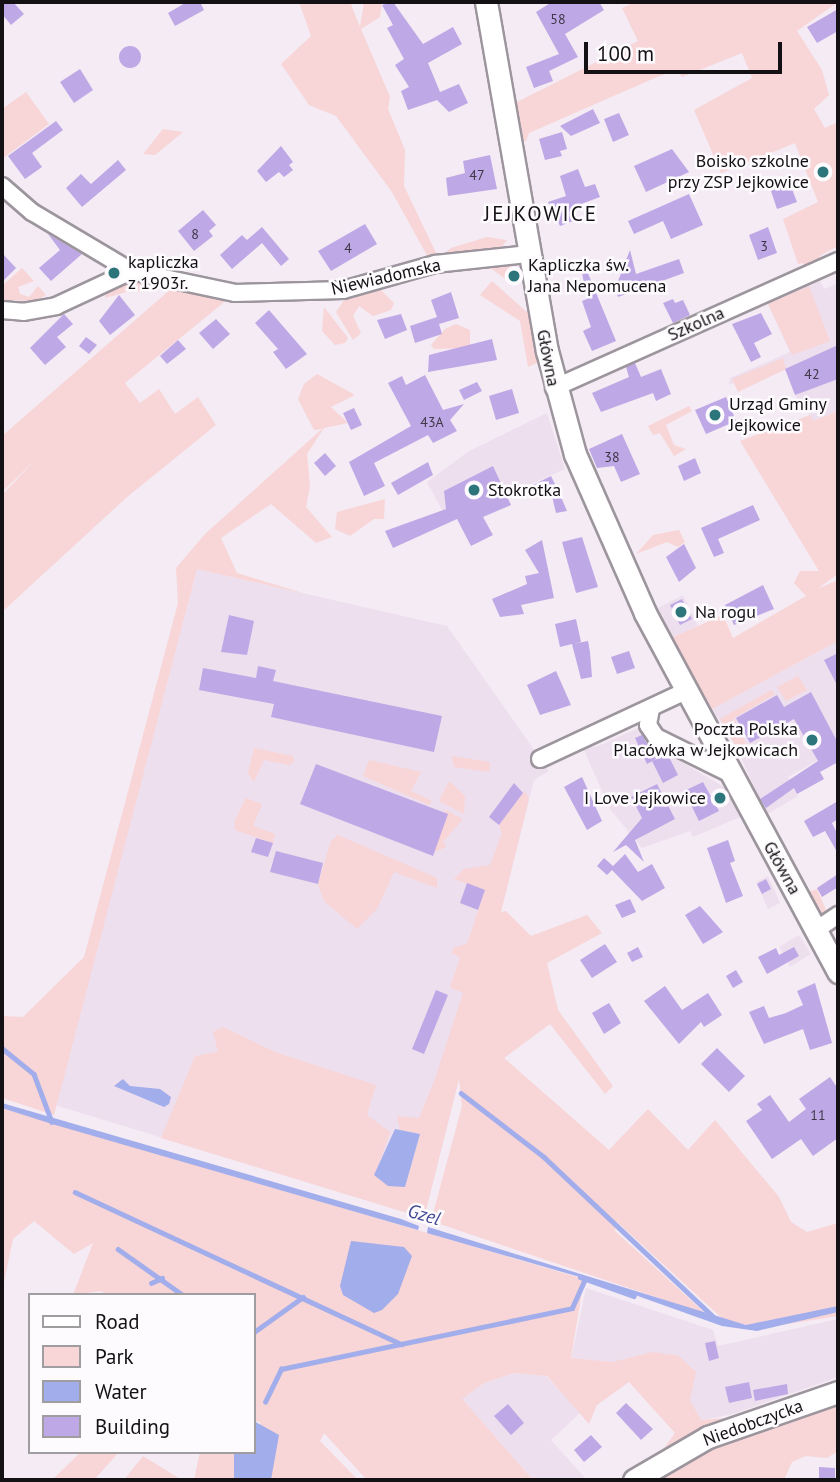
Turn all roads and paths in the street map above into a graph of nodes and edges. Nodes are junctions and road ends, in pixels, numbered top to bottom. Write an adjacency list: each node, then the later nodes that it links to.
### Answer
1 (485, 2): 3 (street, Główna)
2 (2, 186): 5 (street, Niewiadomska)
3 (530, 254): 5 (street, Niewiadomska); 7 (street, Główna)
4 (838, 261): 7 (street, Szkolna)
5 (131, 271): 6 (street)
6 (2, 310)
7 (554, 388): 8 (street, Główna)
8 (686, 691): 9 (street); 11 (street, Główna)
9 (651, 709): 10 (street); 11 (street)
10 (540, 760)
11 (731, 774): 13 (street, Główna)
12 (838, 915): 13 (street)
13 (816, 930): 14 (street, Główna)
14 (838, 972)
15 (838, 1392): 16 (street, Niedobczycka)
16 (634, 1480)

